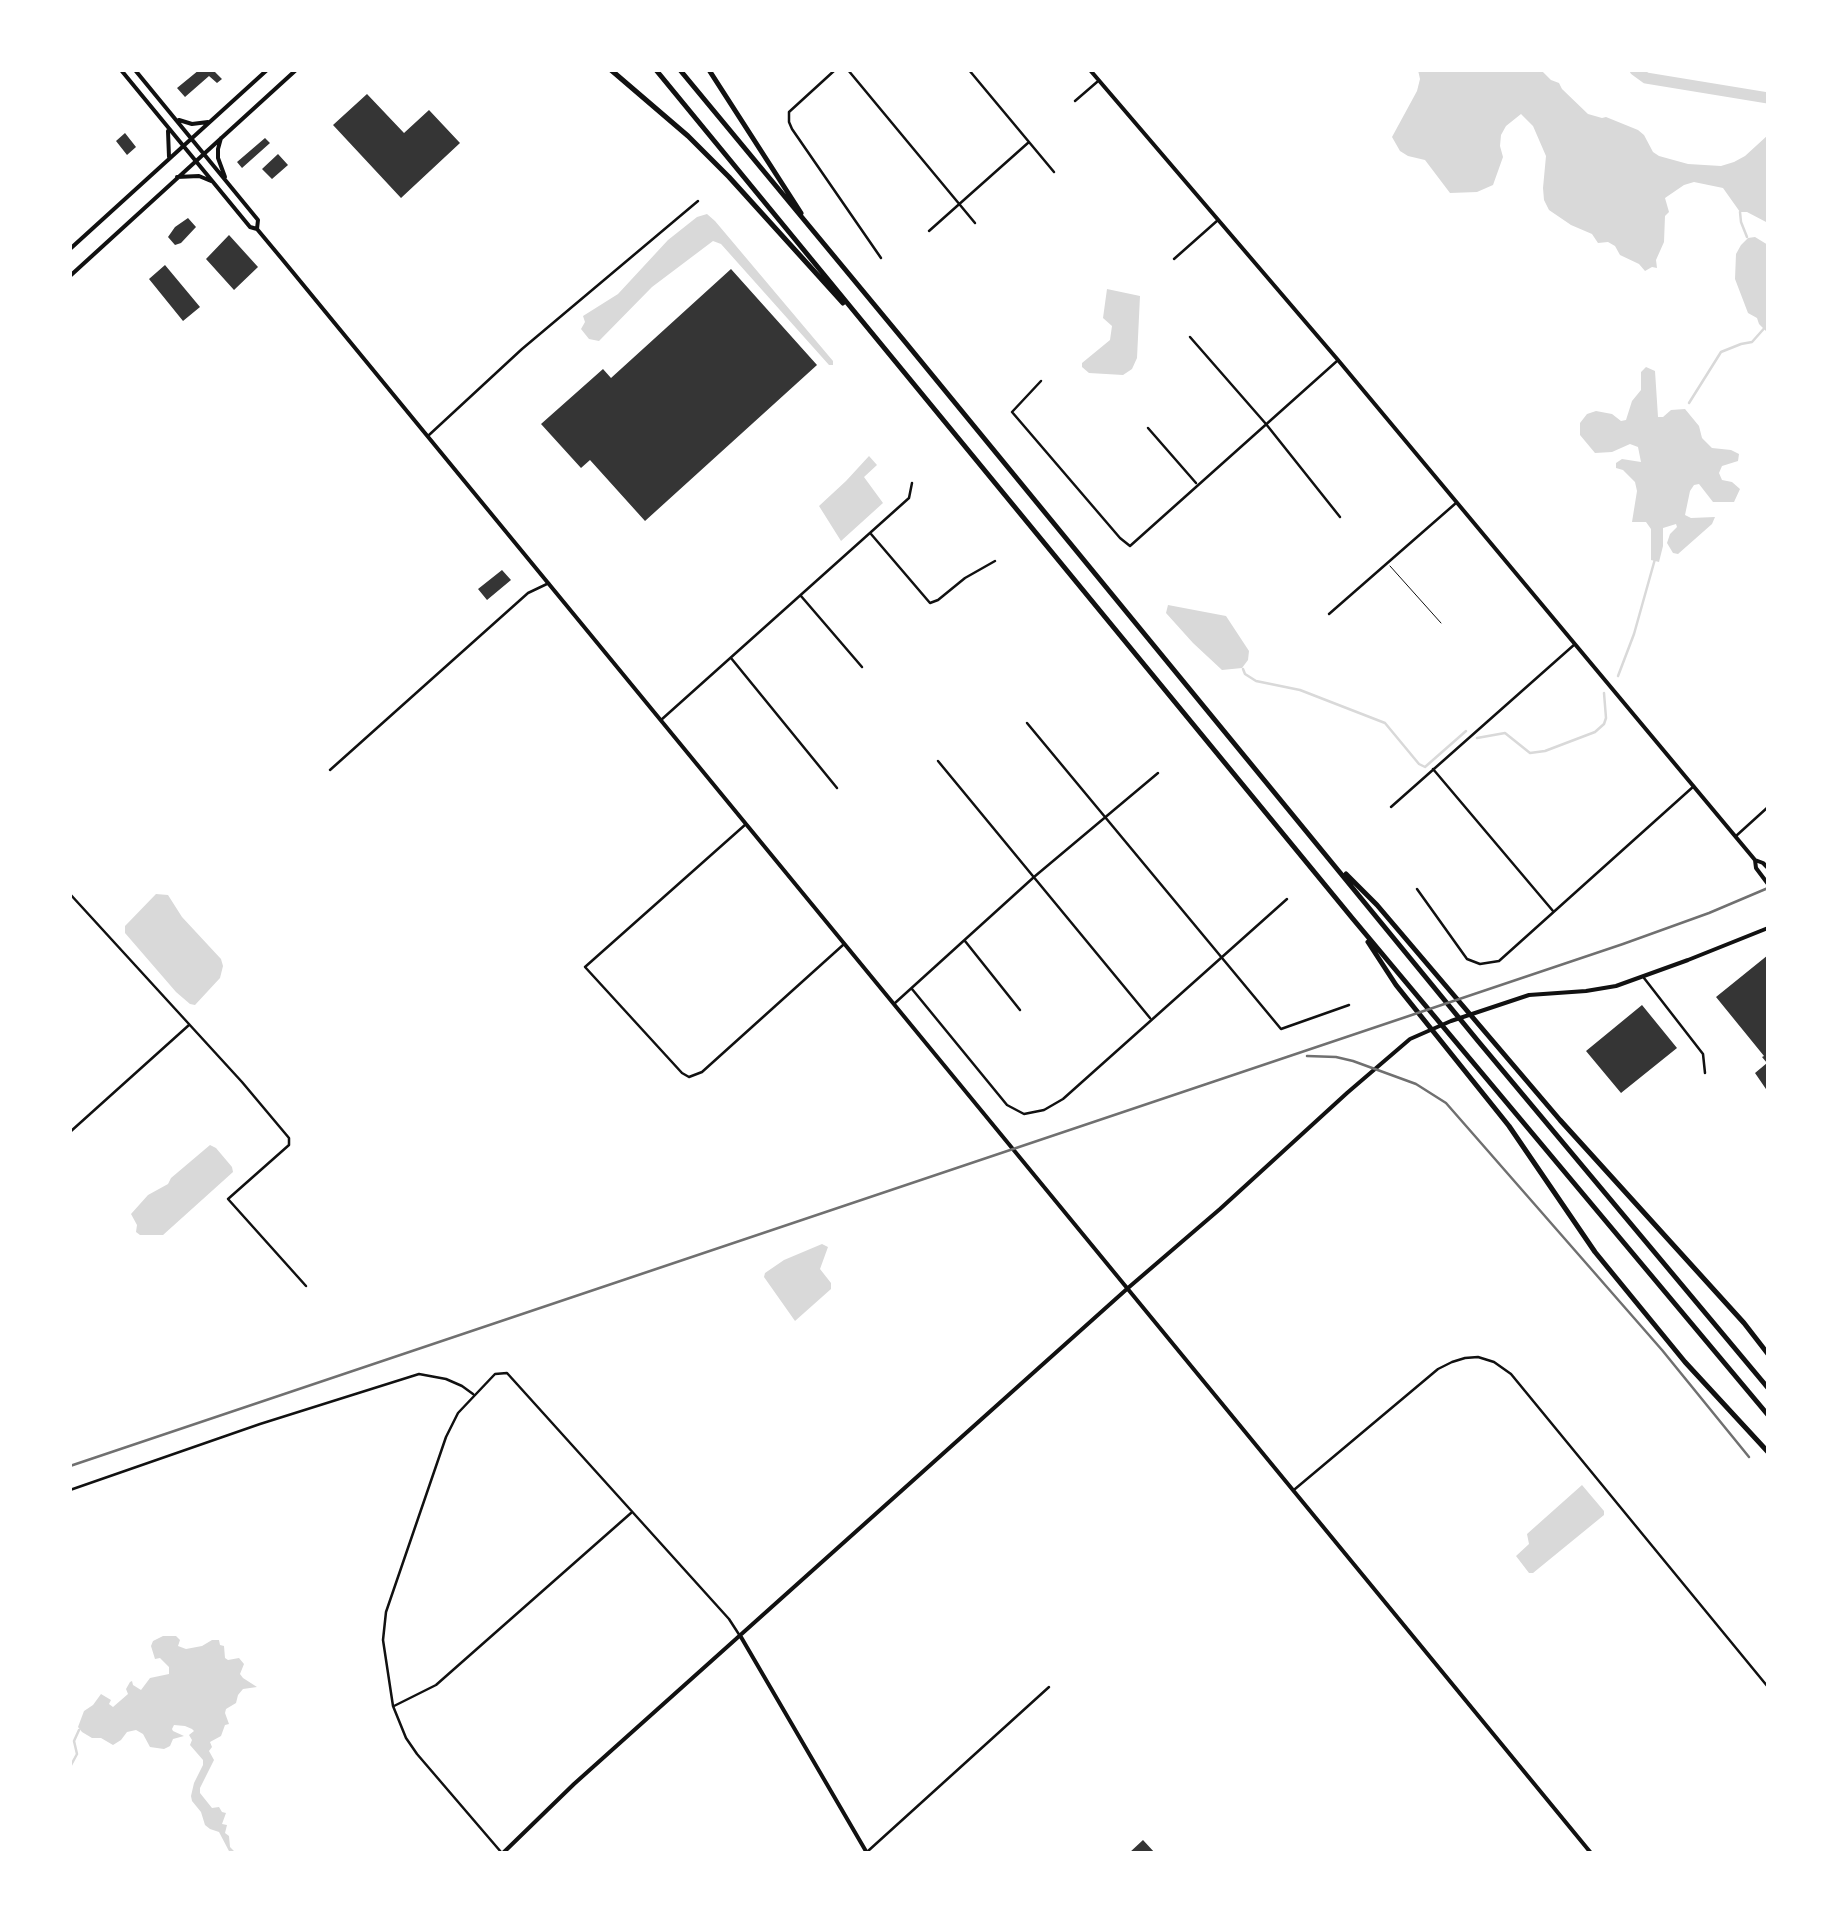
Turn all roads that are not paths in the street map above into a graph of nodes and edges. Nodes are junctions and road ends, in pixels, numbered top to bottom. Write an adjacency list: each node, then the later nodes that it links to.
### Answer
1 (121, 70): 17 (main road)
2 (136, 70): 15 (main road)
3 (267, 70): 16 (main road)
4 (296, 70): 18 (main road)
5 (610, 70): 40 (highway)
6 (656, 70): 40 (highway)
7 (680, 70): 35 (highway)
8 (709, 70): 35 (highway)
9 (836, 70): 37 (street)
10 (848, 70): 30 (street)
11 (969, 70): 20 (street)
12 (1090, 70): 13 (main road)
13 (1099, 80): 14 (street); 31 (main road)
14 (1075, 101)
15 (171, 114): 16 (main road); 19 (main road)
16 (212, 120): 19 (main road)
17 (167, 127): 21 (main road); 23 (main road)
18 (224, 134): 22 (main road); 28 (main road)
19 (192, 139): 21 (main road); 22 (main road)
20 (1029, 142): 25 (street); 30 (street)
21 (184, 146): 23 (main road); 24 (main road)
22 (203, 153): 24 (main road); 28 (main road)
23 (170, 159): 36 (main road)
24 (195, 160): 26 (main road); 27 (main road)
25 (1054, 172)
26 (177, 177): 27 (main road); 39 (main road)
27 (212, 182): 33 (main road)
28 (227, 182): 33 (main road)
29 (698, 201): 46 (street)
30 (960, 204): 32 (street); 34 (street)
31 (1219, 220): 38 (street); 42 (main road)
32 (975, 222)
33 (257, 229): 46 (main road)
34 (928, 231)
35 (816, 236): 74 (highway)
36 (70, 249)
37 (881, 258)
38 (1174, 258)
39 (70, 276)
40 (873, 334): 83 (highway)
41 (1190, 337): 44 (street)
42 (1338, 360): 44 (street); 49 (main road)
43 (1041, 381): 48 (street)
44 (1266, 424): 48 (street); 50 (street)
45 (1148, 428): 48 (street)
46 (428, 436): 54 (main road)
47 (912, 483): 51 (street)
48 (1197, 484)
49 (1457, 502): 53 (street); 58 (main road)
50 (1340, 517)
51 (870, 533): 52 (street); 55 (street)
52 (995, 561)
53 (1388, 564): 56 (street); 57 (lane)
54 (549, 583): 61 (main road); 65 (street)
55 (800, 595): 59 (street); 60 (street)
56 (1329, 614)
57 (1441, 623)
58 (1576, 643): 64 (street); 67 (main road)
59 (731, 658): 61 (street); 68 (street)
60 (862, 668)
61 (661, 720): 72 (main road)
62 (1027, 723): 71 (street)
63 (938, 760): 77 (street)
64 (1433, 769): 69 (street); 82 (street)
65 (330, 770)
66 (1158, 773): 71 (street)
67 (1695, 786): 73 (main road); 82 (street)
68 (836, 788)
69 (1392, 807)
70 (1768, 808): 73 (street)
71 (1104, 816): 77 (street); 87 (street)
72 (746, 824): 86 (main road); 86 (street)
73 (1736, 836): 75 (main road)
74 (1322, 850): 99 (highway); 100 (highway)
75 (1755, 860): 76 (main road); 78 (main road)
76 (1768, 868)
77 (1034, 877): 85 (street); 93 (street)
78 (1768, 884)
79 (1417, 889): 82 (street)
80 (70, 894): 94 (street)
81 (1287, 900): 87 (street)
82 (1554, 912)
83 (1353, 919): 102 (highway); 103 (highway)
84 (1768, 928): 88 (main road)
85 (964, 941): 89 (street); 92 (street)
86 (844, 944): 90 (main road)
87 (1222, 958): 91 (street); 93 (street)
88 (1643, 977): 95 (street); 98 (main road)
89 (912, 989): 90 (street); 93 (street)
90 (894, 1004): 98 (main road)
91 (1349, 1005)
92 (1020, 1010)
93 (1152, 1020)
94 (190, 1024): 96 (street); 97 (street)
95 (1705, 1073)
96 (70, 1132)
97 (306, 1286)
98 (1128, 1288): 105 (main road); 107 (main road)
99 (1768, 1354)
100 (1768, 1388)
101 (474, 1395): 104 (street); 106 (street); 110 (street)
102 (1768, 1414)
103 (1768, 1452)
104 (70, 1490)
105 (1294, 1490): 108 (street); 113 (main road)
106 (632, 1512): 107 (street); 110 (street)
107 (740, 1636): 111 (main road); 112 (main road)
108 (1768, 1686)
109 (1049, 1687): 112 (street)
110 (393, 1706): 111 (street)
111 (502, 1853)
112 (867, 1853)
113 (1591, 1853)

